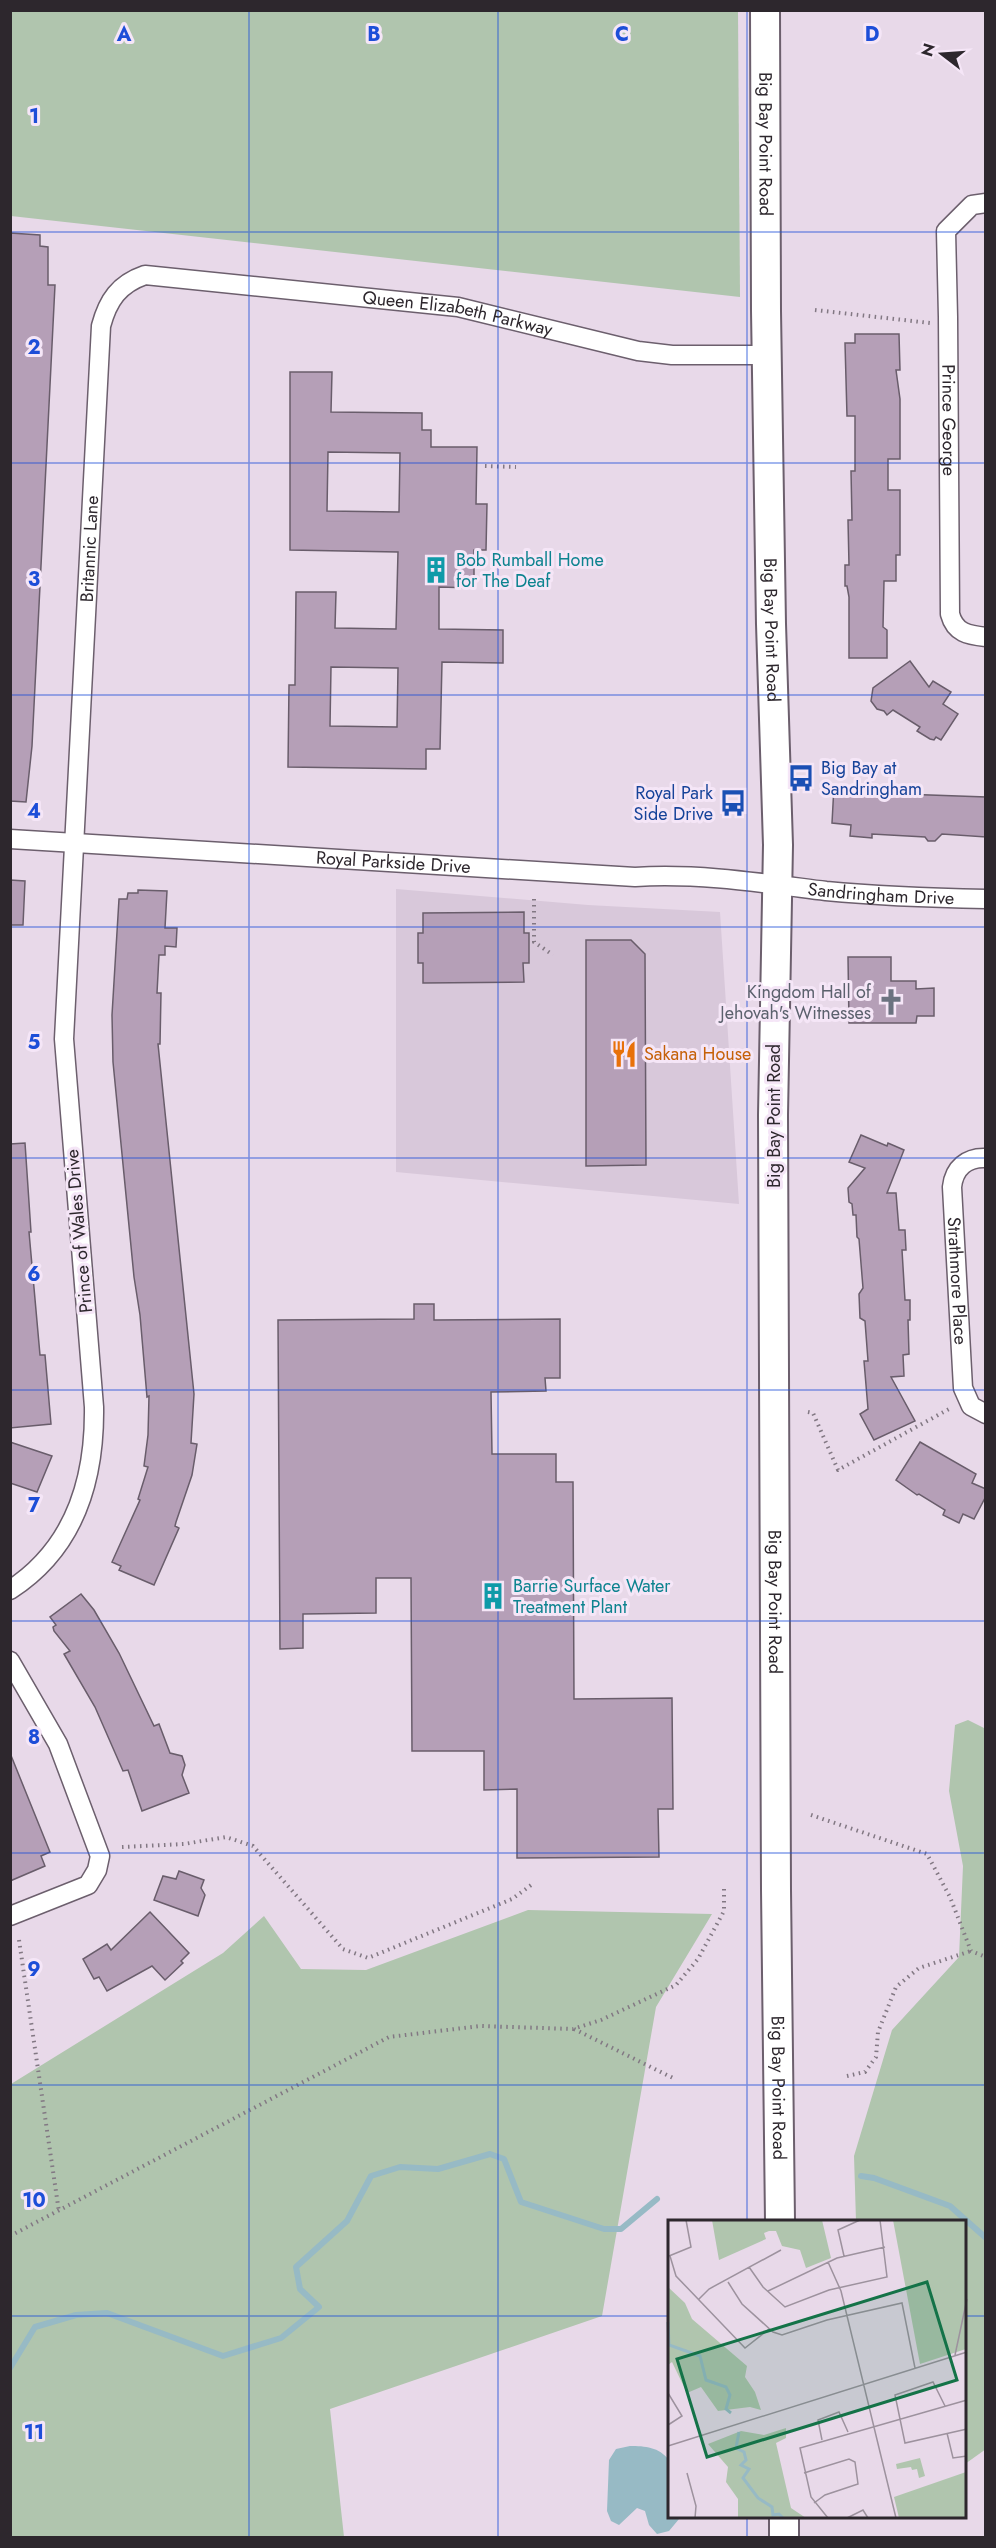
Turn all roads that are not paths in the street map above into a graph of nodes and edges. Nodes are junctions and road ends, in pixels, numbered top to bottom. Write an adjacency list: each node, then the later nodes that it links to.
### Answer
1 (765, 10): 4 (main road, Big Bay Point Road)
2 (986, 203): 5 (street, Prince George)
3 (146, 275): 4 (street, Queen Elizabeth Parkway); 7 (street, Britannic Lane)
4 (767, 355): 8 (main road, Big Bay Point Road)
5 (986, 637)
6 (10, 839): 7 (street, Royal Parkside Drive)
7 (75, 843): 8 (street, Royal Parkside Drive); 12 (street, Prince of Wales Drive)
8 (777, 885): 9 (street, Sandringham Drive); 15 (main road, Big Bay Point Road)
9 (986, 899)
10 (986, 1158): 11 (street, Strathmore Place)
11 (986, 1414)
12 (10, 1590)
13 (10, 1661): 14 (street)
14 (10, 1916)
15 (780, 2220)
16 (784, 2518): 17 (main road)
17 (784, 2538)

